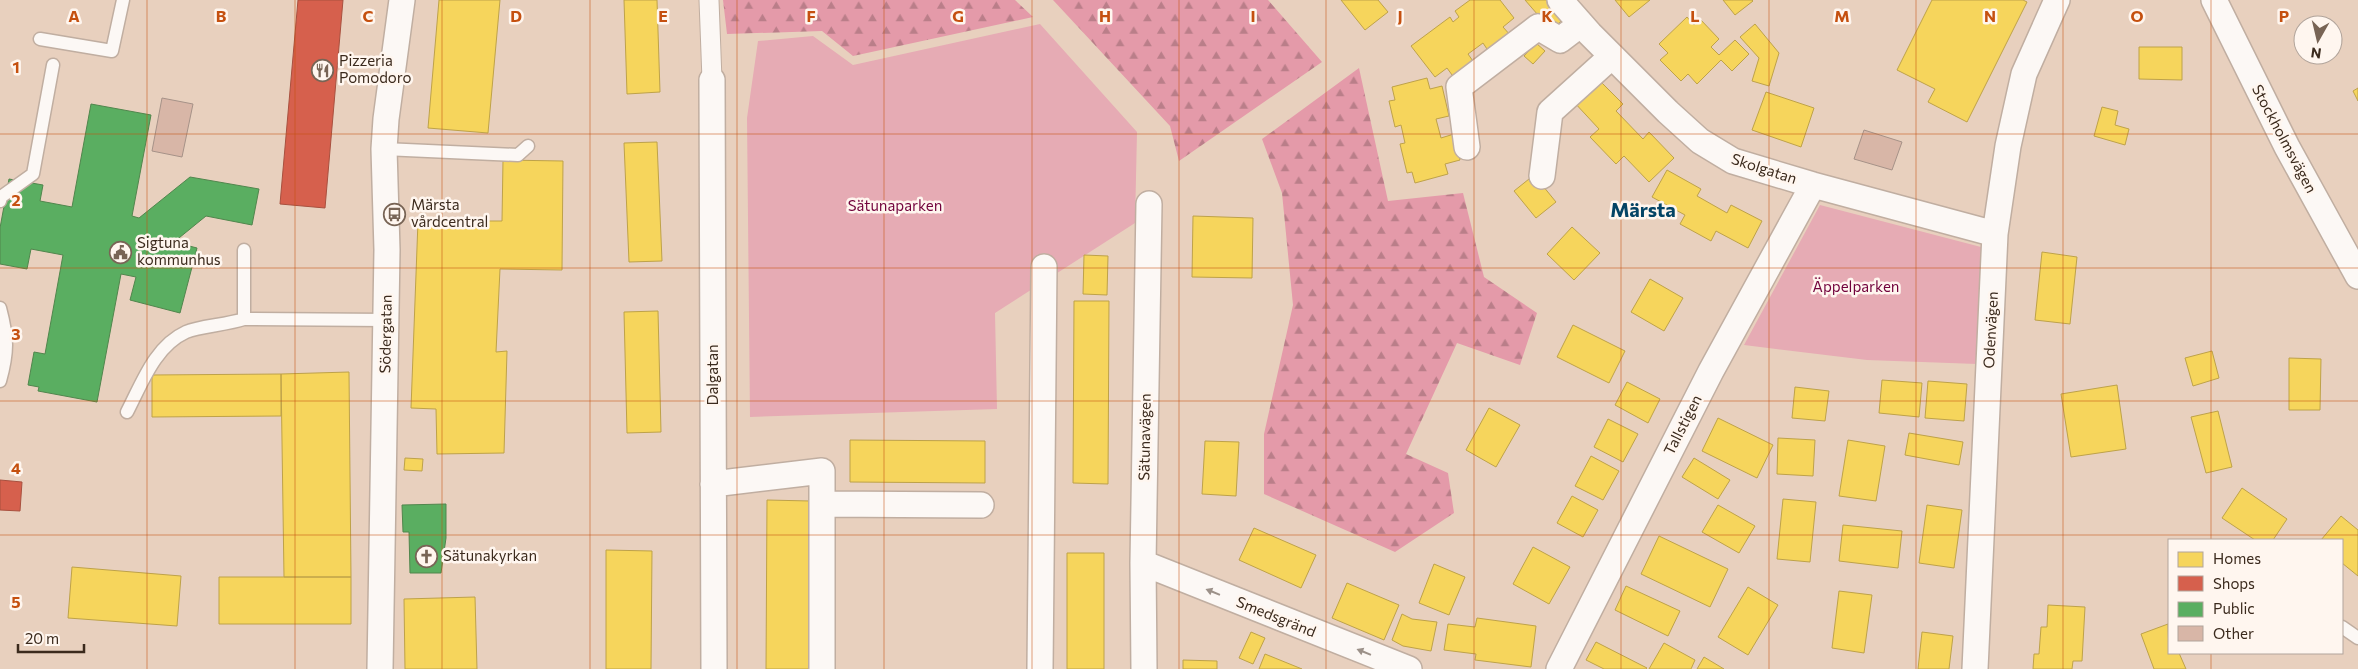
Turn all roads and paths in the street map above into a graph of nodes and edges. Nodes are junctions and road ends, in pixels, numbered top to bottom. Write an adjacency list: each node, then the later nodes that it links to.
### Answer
1 (122, 0): 8 (lane)
2 (402, 0): 14 (street, Södergatan)
3 (709, 0): 11 (street)
4 (1560, 0): 7 (street, Skolgatan)
5 (2057, 0): 19 (street, Odenvägen)
6 (2214, 0): 22 (street, Stockholmsvägen)
7 (1581, 24): 9 (street, Skolgatan); 13 (street)
8 (40, 39)
9 (1612, 56): 15 (street); 16 (street, Skolgatan)
10 (53, 64): 17 (lane)
11 (712, 80): 28 (street, Dalgatan)
12 (528, 146): 14 (lane)
13 (1467, 147)
14 (384, 149): 25 (street, Södergatan)
15 (1542, 176)
16 (1813, 185): 19 (street, Skolgatan); 40 (street, Tallstigen)
17 (0, 201)
18 (1149, 204): 31 (street, Sätunavägen)
19 (1995, 234): 41 (street, Odenvägen)
20 (244, 250): 24 (lane)
21 (1044, 267): 37 (street)
22 (2358, 276)
23 (0, 308): 26 (lane)
24 (244, 319): 25 (lane); 27 (lane)
25 (386, 320): 34 (street, Södergatan)
26 (0, 381)
27 (127, 412)
28 (713, 484): 29 (street); 35 (street, Dalgatan)
29 (822, 504): 30 (street); 36 (street)
30 (981, 505)
31 (1143, 563): 38 (street, Sätunavägen); 39 (street, Smedsgränd, one-way to 31)
32 (2343, 628): 33 (lane)
33 (2358, 638)
34 (380, 669)
35 (714, 669)
36 (822, 669)
37 (1040, 669)
38 (1144, 669)
39 (1409, 669)
40 (1559, 669)
41 (1975, 669)

